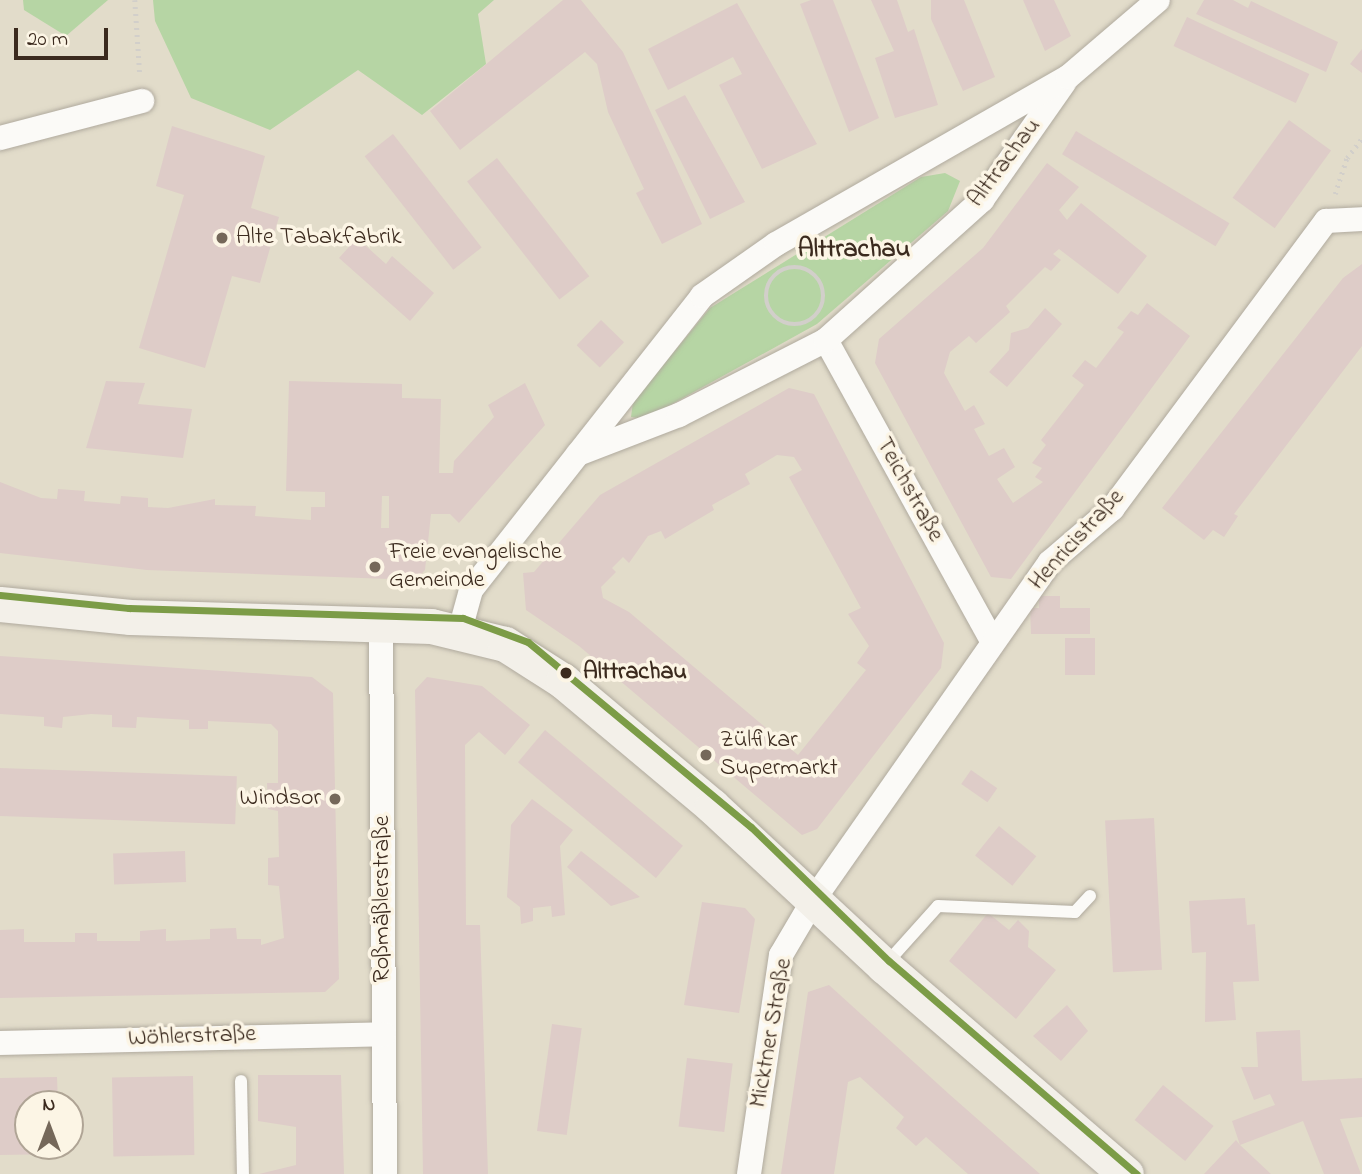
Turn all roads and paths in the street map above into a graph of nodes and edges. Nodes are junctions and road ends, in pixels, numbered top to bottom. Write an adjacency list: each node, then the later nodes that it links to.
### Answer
1 (135, 0): 4 (path)
2 (1158, 0): 3 (street, Alttrachau)
3 (1068, 77): 10 (street, Alttrachau); 11 (street, Alttrachau)
4 (142, 101): 5 (street)
5 (0, 138)
6 (1362, 138): 8 (path)
7 (1362, 219): 8 (street)
8 (1326, 221): 15 (street, Henricistraße)
9 (775, 274): 9 (path)
10 (826, 340): 11 (street, Alttrachau); 15 (street, Teichstraße)
11 (576, 455): 14 (street, Alttrachau)
12 (0, 604): 13 (main road)
13 (381, 624): 14 (main road); 19 (street, Roßmäßlerstraße)
14 (460, 630): 17 (main road)
15 (992, 640): 17 (street, Henricistraße)
16 (1090, 896): 18 (lane)
17 (814, 899): 18 (main road); 24 (street, Micktner Straße)
18 (884, 966): 25 (main road)
19 (384, 1034): 20 (street, Wöhlerstraße); 23 (street, Roßmäßlerstraße)
20 (0, 1043)
21 (241, 1081): 22 (lane)
22 (243, 1174)
23 (385, 1174)
24 (749, 1174)
25 (1126, 1174)

